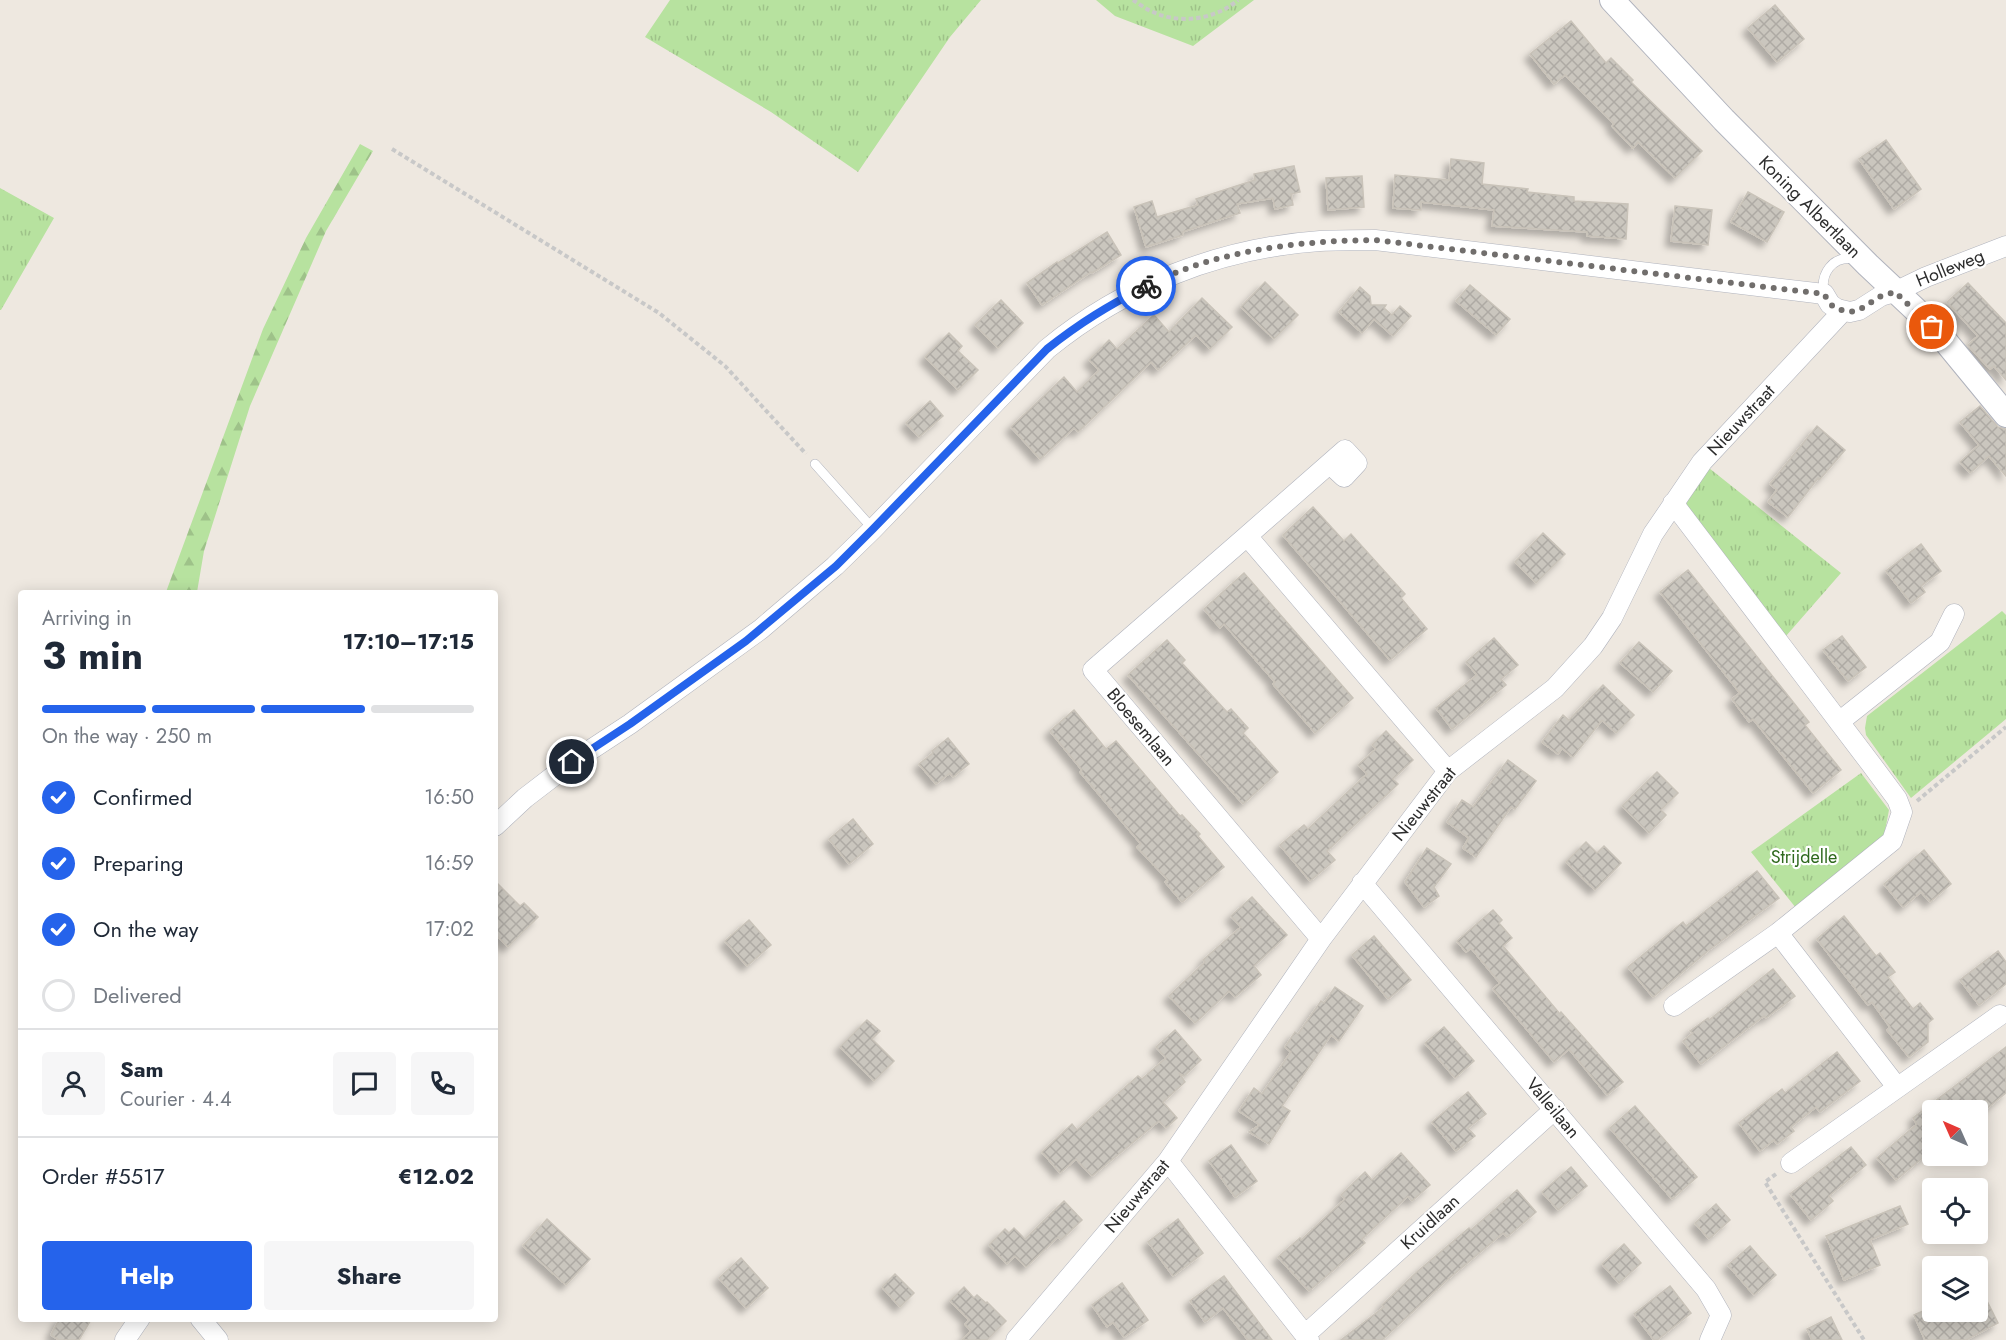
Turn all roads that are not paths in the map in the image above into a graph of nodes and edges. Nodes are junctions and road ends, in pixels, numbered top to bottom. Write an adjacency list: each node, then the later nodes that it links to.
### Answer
1 (1612, 0): 3 (street, Koning Albertlaan)
2 (2006, 246): 4 (street, Holleweg)
3 (1868, 265): 4 (street, Koning Albertlaan); 5 (lane)
4 (1895, 292): 6 (street, Nieuwstraat); 7 (street, Koning Albertlaan)
5 (1824, 294): 6 (street); 11 (street)
6 (1843, 311): 10 (street, Nieuwstraat)
7 (2006, 415)
8 (815, 464): 11 (lane)
9 (1330, 464): 12 (street, Bloesemlaan)
10 (1672, 503): 14 (street); 15 (street, Nieuwstraat)
11 (873, 529): 16 (street)
12 (1247, 536): 15 (street); 19 (street, Bloesemlaan)
13 (1954, 614): 14 (street)
14 (1839, 722): 18 (street)
15 (1448, 771): 17 (street, Nieuwstraat)
16 (498, 823)
17 (1362, 883): 19 (street, Nieuwstraat); 23 (street, Valleilaan)
18 (1778, 933): 20 (street); 22 (street)
19 (1321, 939): 24 (street, Nieuwstraat)
20 (1674, 1006)
21 (2000, 1015): 22 (street)
22 (1897, 1087): 25 (street)
23 (1555, 1109): 28 (street, Kruidlaan); 32 (street, Valleilaan)
24 (1168, 1161): 28 (street); 31 (street, Nieuwstraat)
25 (1791, 1163)
26 (137, 1322): 29 (street)
27 (203, 1322): 30 (street)
28 (1307, 1337)
29 (125, 1340)
30 (218, 1340)
31 (1016, 1340)
32 (1710, 1340)

